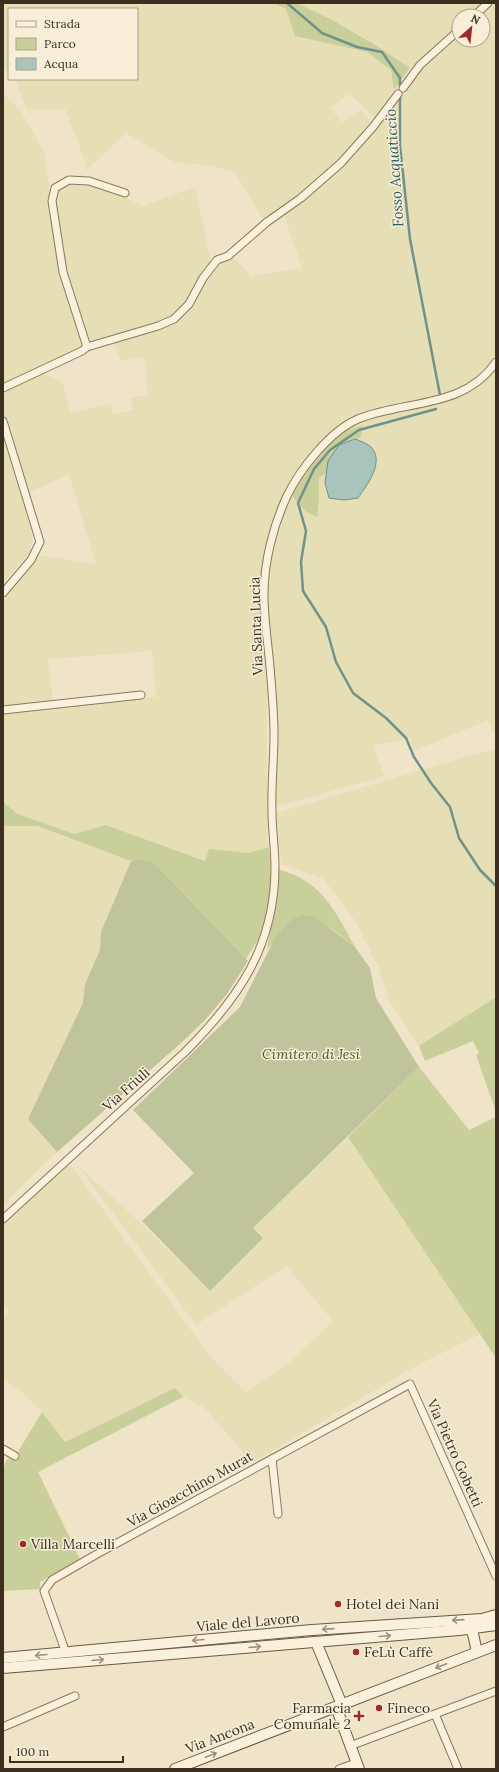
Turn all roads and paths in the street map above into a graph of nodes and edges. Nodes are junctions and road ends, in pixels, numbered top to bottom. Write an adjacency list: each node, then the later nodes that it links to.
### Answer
1 (451, 37): 3 (street)
2 (125, 193): 3 (street)
3 (87, 347): 5 (street)
4 (496, 362): 10 (street, Via Santa Lucia)
5 (3, 388)
6 (3, 421): 7 (street)
7 (3, 594)
8 (141, 695): 9 (street)
9 (3, 710)
10 (252, 966): 11 (street, Via Friuli)
11 (3, 1218)
12 (410, 1384): 15 (street, Via Gioacchino Murat); 17 (street, Via Pietro Gobetti)
13 (3, 1449): 14 (street)
14 (15, 1456)
15 (272, 1459): 16 (street); 24 (street, Via Gioacchino Murat)
16 (278, 1514)
17 (496, 1576)
18 (496, 1615): 24 (main road, Viale del Lavoro, one-way to 24)
19 (496, 1625): 20 (main road, Viale del Lavoro)
20 (470, 1629): 21 (main road, Viale del Lavoro, one-way to 20); 23 (main road)
21 (316, 1642): 25 (main road, Viale del Lavoro, one-way to 21); 28 (main road)
22 (496, 1645): 23 (main road, Via Ancona)
23 (477, 1652): 28 (main road, Via Ancona, one-way to 28)
24 (66, 1653): 25 (main road, Viale del Lavoro, one-way to 25)
25 (4, 1666)
26 (496, 1692): 29 (street)
27 (75, 1696): 30 (street)
28 (339, 1706): 31 (main road); 33 (main road, Via Ancona, one-way to 28)
29 (435, 1714): 31 (street); 35 (street)
30 (3, 1727)
31 (350, 1746): 32 (main road)
32 (358, 1766): 34 (street)
33 (175, 1769)
34 (339, 1769)
35 (458, 1769)

